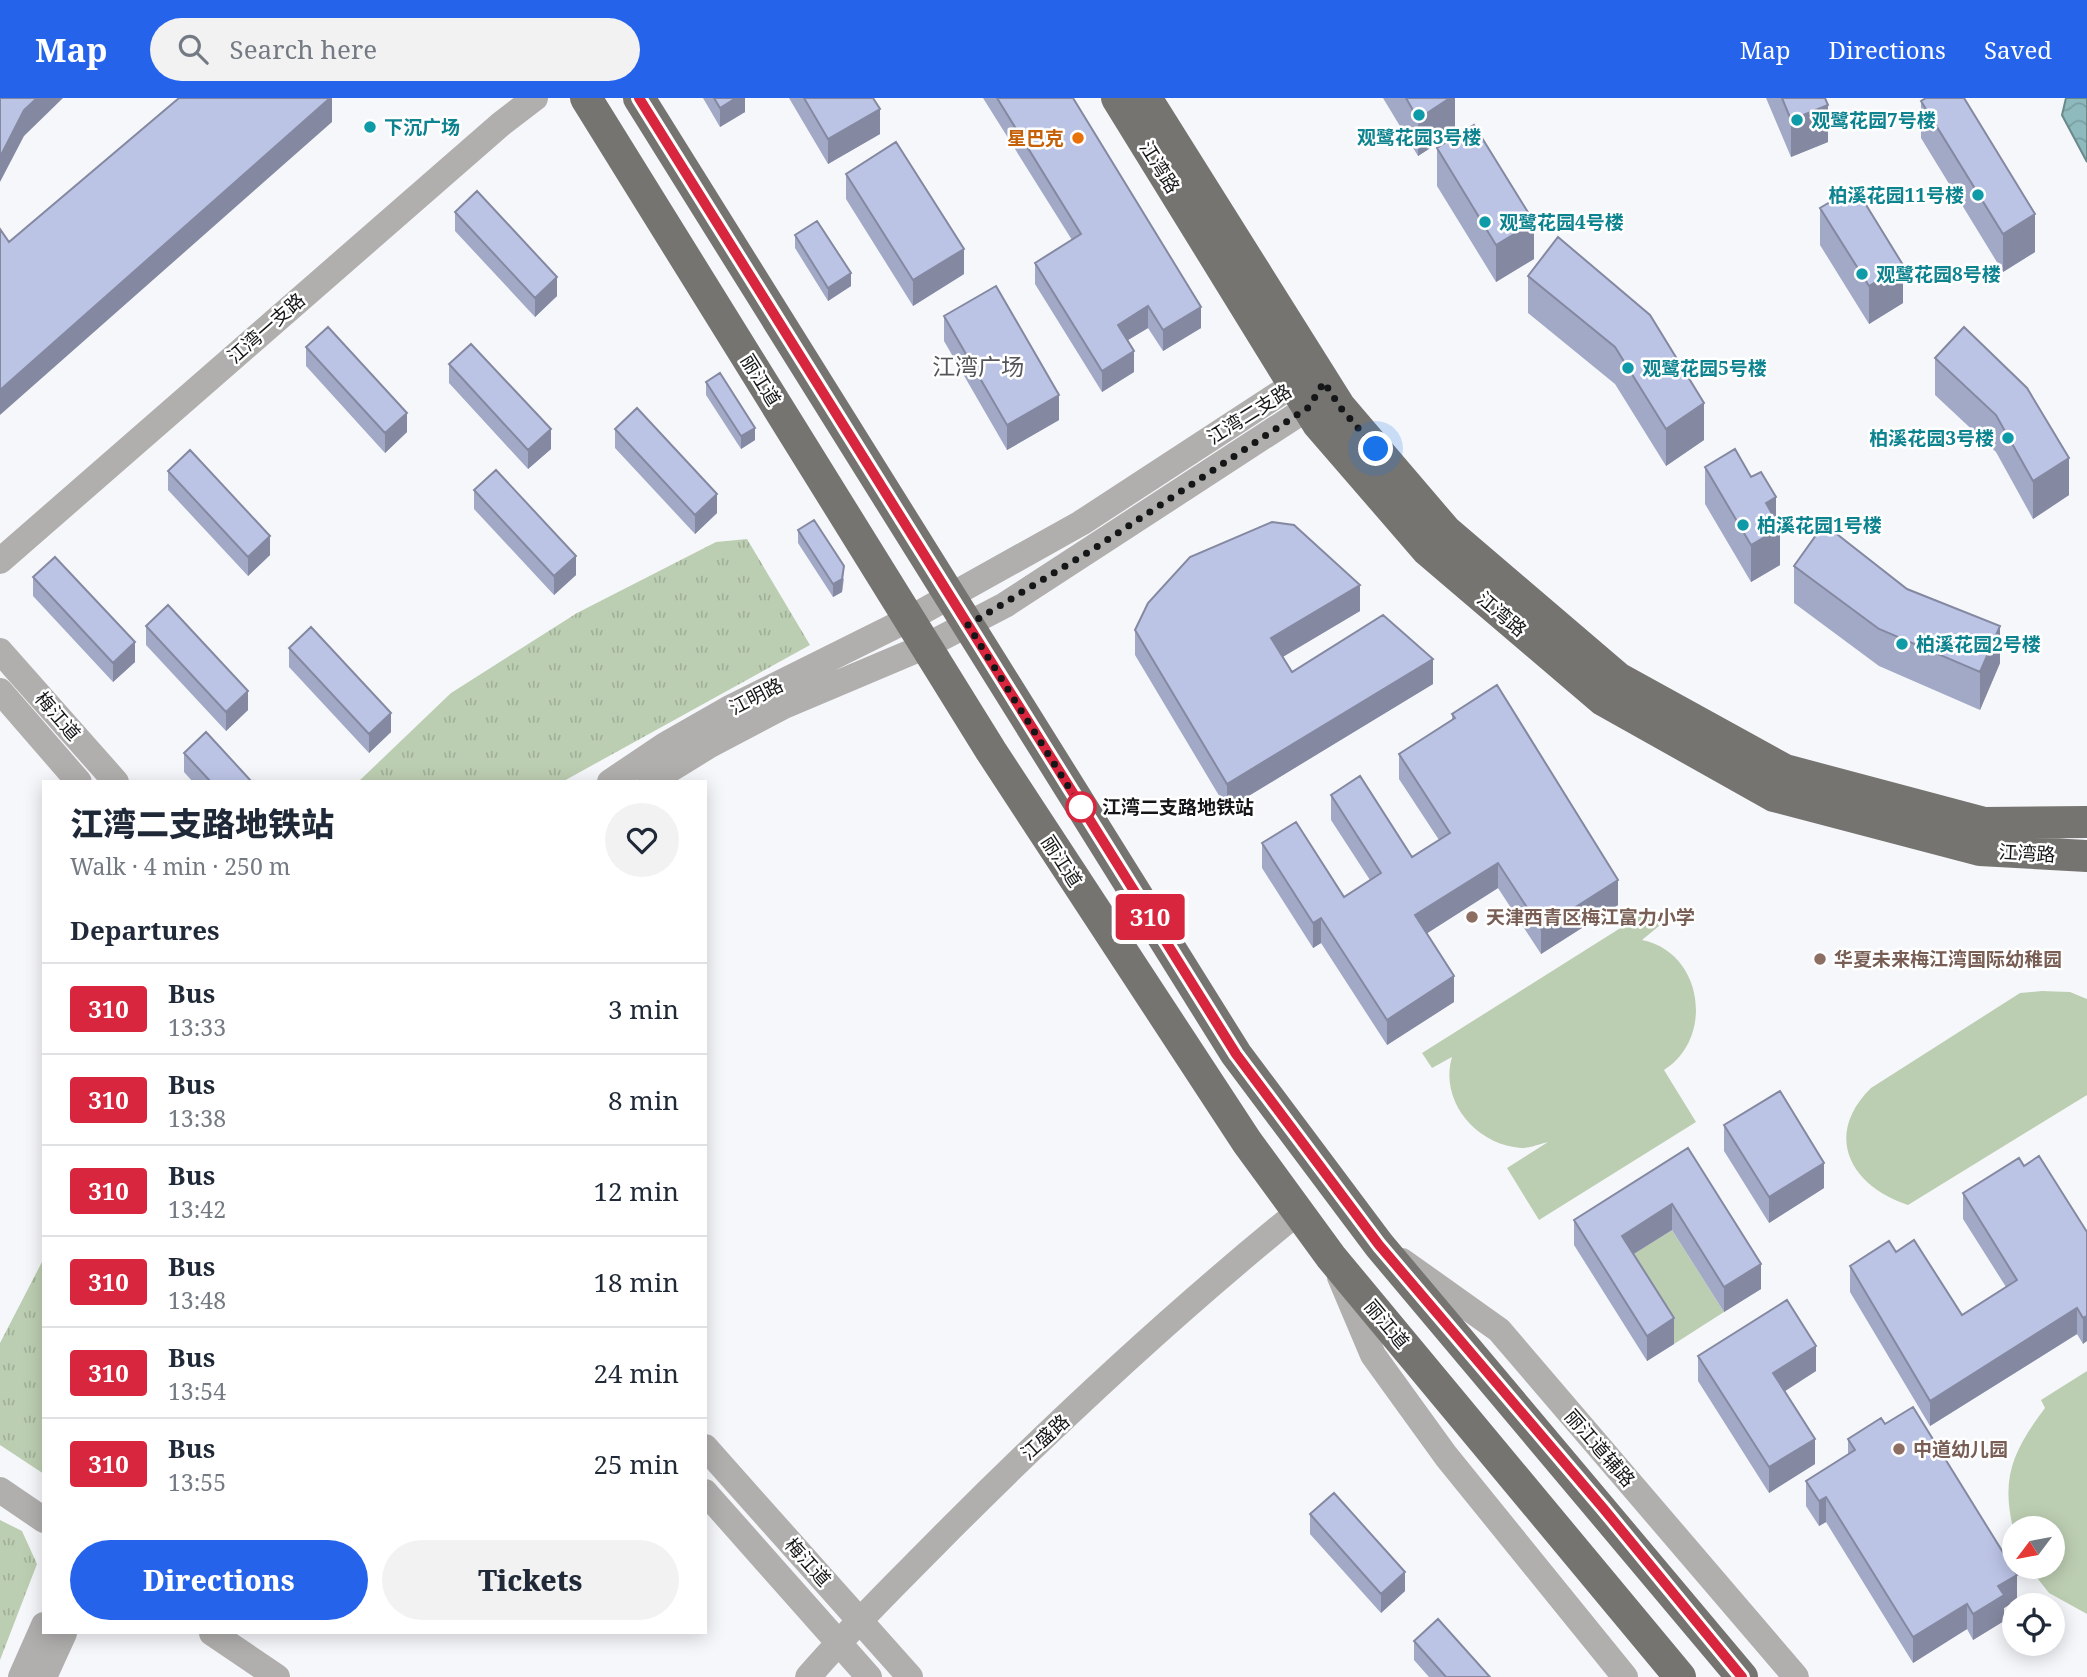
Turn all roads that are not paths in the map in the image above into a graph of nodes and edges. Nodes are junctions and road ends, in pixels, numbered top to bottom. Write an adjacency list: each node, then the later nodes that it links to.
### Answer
1 (535, 98): 7 (street, 江湾一支路)
2 (586, 98): 9 (main road, 丽江道)
3 (639, 98): 8 (main road)
4 (1117, 98): 6 (main road, 江湾路)
5 (1146, 98): 6 (main road, 江湾路)
6 (1309, 391): 8 (street, 江湾二支路); 10 (street, 江湾二支路); 18 (main road, 江湾路); 19 (main road, 江湾路)
7 (0, 561)
8 (951, 596): 9 (street, 江湾二支路); 10 (main road)
9 (909, 619): 11 (main road, 丽江道); 16 (street, 江明路)
10 (968, 625): 11 (street, 江湾二支路); 21 (main road)
11 (926, 646): 17 (street, 江明路); 20 (main road, 丽江道)
12 (0, 651): 15 (street, 梅江道)
13 (0, 691): 14 (street, 梅江道)
14 (77, 780)
15 (114, 780)
16 (613, 780)
17 (653, 780)
18 (2087, 822)
19 (2087, 856)
20 (1297, 1213): 22 (main road, 丽江道); 27 (street, 江盛路)
21 (1379, 1245): 40 (main road); 41 (street, 丽江道辅路)
22 (1331, 1256): 38 (street); 39 (main road, 丽江道)
23 (707, 1449): 27 (street, 梅江道)
24 (0, 1490): 26 (street)
25 (707, 1494): 31 (street, 梅江道)
26 (42, 1519)
27 (860, 1620): 31 (street, 江盛路); 37 (street, 梅江道)
28 (42, 1630): 32 (street)
29 (64, 1634): 33 (street)
30 (213, 1634): 34 (street)
31 (838, 1642): 35 (street, 江盛路); 36 (street, 梅江道)
32 (21, 1677)
33 (44, 1677)
34 (277, 1677)
35 (807, 1677)
36 (869, 1677)
37 (910, 1677)
38 (1625, 1677)
39 (1679, 1677)
40 (1742, 1677)
41 (1796, 1677)

